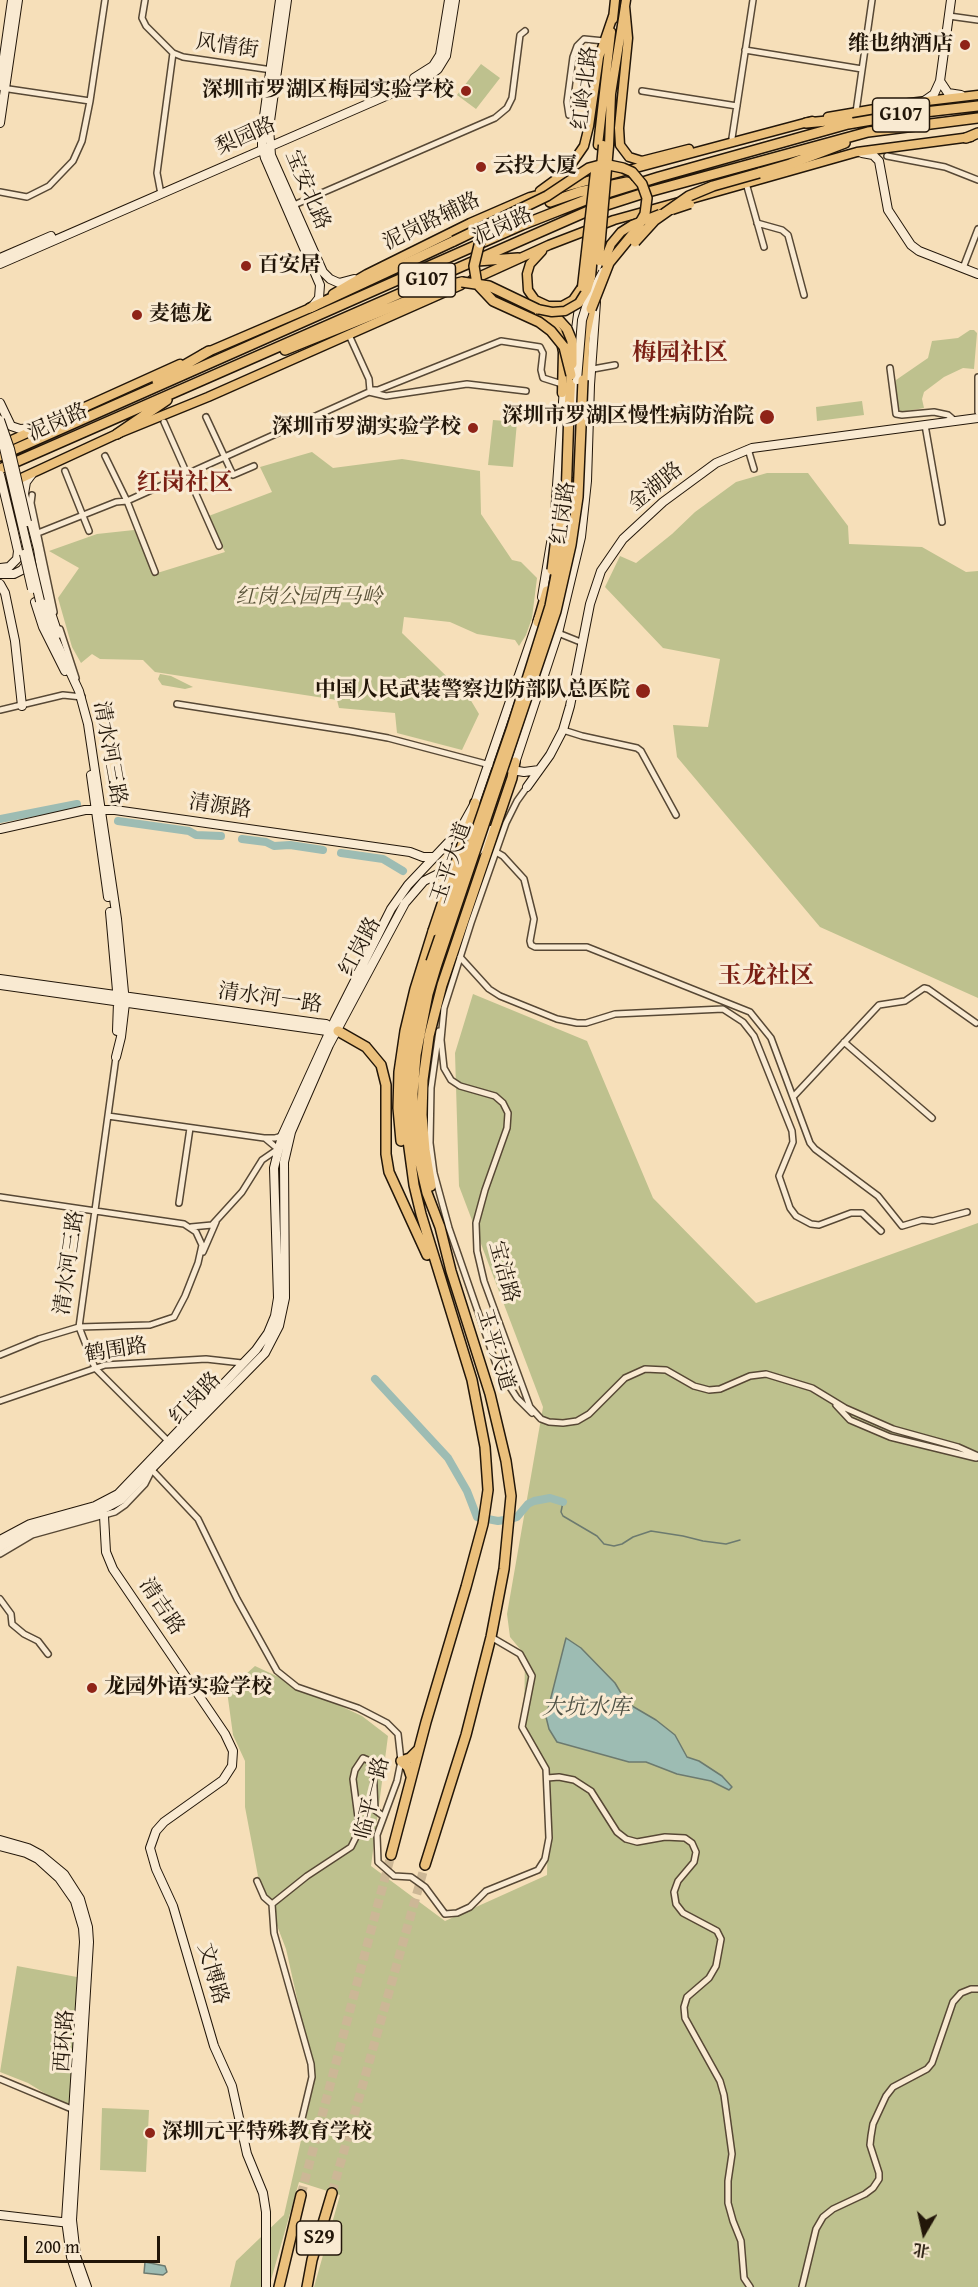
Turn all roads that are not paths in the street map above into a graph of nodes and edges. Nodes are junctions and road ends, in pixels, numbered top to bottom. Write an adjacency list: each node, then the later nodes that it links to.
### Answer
1 (12, 0): 24 (street)
2 (18, 0): 24 (street)
3 (105, 0): 27 (street)
4 (145, 0): 20 (street)
5 (280, 0): 22 (street, 宝安北路)
6 (287, 0): 22 (street, 宝安北路)
7 (449, 0): 42 (street, 梨园路)
8 (455, 0): 42 (street, 梨园路)
9 (615, 0): 14 (main road, 红岭北路)
10 (753, 0): 19 (street)
11 (872, 0): 21 (street)
12 (951, 0): 15 (street)
13 (625, 3): 40 (main road); 43 (main road)
14 (613, 16): 18 (main road); 43 (main road, 红岭北路)
15 (949, 16): 16 (street); 23 (street)
16 (978, 20)
17 (525, 31): 53 (street)
18 (604, 41): 32 (street); 52 (main road)
19 (745, 50): 21 (street); 29 (street)
20 (173, 53): 22 (street, 风情街); 51 (street)
21 (862, 69): 31 (street)
22 (274, 70): 42 (street, 宝安北路)
23 (940, 81): 26 (street); 28 (street)
24 (2, 83): 27 (street); 35 (street)
25 (642, 91): 29 (street)
26 (973, 96): 28 (main road, 泥岗路辅路)
27 (90, 101): 50 (street)
28 (923, 101): 31 (main road, 泥岗路辅路)
29 (737, 106): 40 (street)
30 (978, 106): 34 (highway, 泥岗路 / G107)
31 (856, 112): 36 (main road, 泥岗路辅路)
32 (568, 115)
33 (978, 118): 37 (highway, 泥岗路 / G107)
34 (875, 119): 36 (highway); 47 (highway, 泥岗路 / G107)
35 (0, 123)
36 (806, 123): 38 (main road, 泥岗路辅路)
37 (868, 132): 60 (highway, 泥岗路 / G107); 73 (highway, bridge)
38 (757, 135): 40 (main road); 52 (main road, 泥岗路辅路)
39 (978, 135): 41 (highway)
40 (732, 138)
41 (966, 138): 44 (main road)
42 (266, 146): 51 (street, 梨园路); 53 (street, 宝安北路); 72 (street, 宝安北路)
43 (603, 146): 61 (main road, 红岭北路, bridge); 67 (main road, 红岭北路, bridge); 71 (main road, bridge)
44 (891, 147): 45 (main road); 63 (street)
45 (857, 152): 49 (main road); 63 (street)
46 (887, 156): 48 (street)
47 (658, 177): 74 (highway, 泥岗路 / G107); 82 (highway, bridge)
48 (978, 180)
49 (743, 184): 54 (street); 56 (main road); 61 (main road, bridge)
50 (0, 192)
51 (160, 192): 58 (street, 梨园路); 62 (street, 梨园路)
52 (530, 197): 65 (main road, 泥岗路辅路)
53 (294, 205): 65 (street, 宝安北路)
54 (757, 223): 57 (street); 69 (street)
55 (978, 230): 63 (street)
56 (549, 245): 59 (main road); 71 (main road)
57 (764, 247)
58 (0, 258)
59 (518, 258): 60 (highway); 66 (main road)
60 (469, 262): 78 (highway, 泥岗路 / G107)
61 (604, 262): 65 (highway, bridge); 68 (main road); 73 (highway, bridge); 82 (street, bridge)
62 (0, 264)
63 (964, 267): 64 (street)
64 (978, 272)
65 (370, 277): 72 (highway); 74 (highway)
66 (460, 284): 70 (highway); 71 (main road, bridge); 71 (highway, bridge); 75 (main road)
67 (582, 287): 71 (main road); 85 (street, 红岗路)
68 (597, 289): 115 (street, 红岗路)
69 (804, 295)
70 (400, 305): 76 (main road); 78 (highway)
71 (539, 307): 82 (highway, 玉平大道, bridge); 85 (main road)
72 (310, 308): 77 (main road)
73 (591, 309): 150 (highway, 玉平大道, bridge)
74 (315, 318): 88 (highway, 泥岗路 / G107)
75 (349, 335): 76 (main road); 86 (street)
76 (326, 345): 100 (main road)
77 (209, 351): 88 (highway); 98 (main road)
78 (245, 362): 84 (highway, 泥岗路 / G107)
79 (615, 365): 81 (street)
80 (890, 368): 95 (street)
81 (593, 369)
82 (574, 377): 90 (highway, 玉平大道); 110 (street)
83 (978, 377): 91 (street)
84 (186, 388): 100 (highway); 107 (highway, 泥岗路 / G107)
85 (562, 390): 86 (street); 114 (street, 红岗路)
86 (370, 391): 87 (street); 105 (street)
87 (526, 391)
88 (134, 396): 103 (highway, 泥岗路 / G107)
89 (0, 403): 98 (street)
90 (569, 411): 129 (highway, bridge); 150 (highway, 玉平大道, bridge)
91 (978, 412)
92 (206, 417): 105 (street)
93 (978, 418): 95 (street, 金湖路)
94 (0, 420): 126 (street, bridge)
95 (955, 421): 97 (street, 金湖路)
96 (164, 422): 112 (street)
97 (925, 424): 102 (street, 金湖路); 120 (street)
98 (40, 427): 101 (main road)
99 (0, 431): 128 (street, 清水河三路, bridge)
100 (117, 434): 111 (main road)
101 (0, 446)
102 (748, 449): 108 (street); 131 (street, 金湖路)
103 (0, 455): 128 (street, 清水河三路, bridge)
104 (105, 456): 118 (street)
105 (226, 458): 106 (street); 112 (street)
106 (254, 466)
107 (0, 469)
108 (754, 470)
109 (65, 471): 119 (street)
110 (573, 473): 114 (street); 115 (street)
111 (32, 474): 116 (main road); 132 (street)
112 (187, 474): 118 (street); 123 (street)
113 (0, 475): 124 (street, bridge)
114 (558, 478): 129 (street, 红岗路)
115 (587, 482): 130 (street, 红岗路)
116 (0, 488)
117 (32, 495): 122 (street)
118 (127, 501): 119 (street); 125 (street)
119 (83, 514): 121 (street); 122 (street)
120 (942, 522)
121 (89, 531)
122 (38, 533): 133 (street)
123 (219, 546)
124 (0, 568)
125 (155, 572)
126 (0, 574)
127 (0, 584): 135 (street)
128 (38, 601): 132 (street, 清水河三路); 133 (street, 清水河三路)
129 (538, 622): 138 (street, 红岗路)
130 (558, 633): 131 (street); 139 (street, 红岗路)
131 (583, 643): 137 (street, 金湖路)
132 (70, 669): 133 (street, 清水河三路)
133 (79, 696): 135 (street); 143 (street, 清水河三路)
134 (177, 704): 138 (street)
135 (22, 706): 136 (street)
136 (0, 710)
137 (563, 730): 140 (street, 金湖路); 144 (street)
138 (488, 765): 139 (street); 142 (street, 红岗路)
139 (515, 769): 140 (street); 141 (street); 156 (street, 红岗路); 172 (highway)
140 (539, 770): 141 (street, 金湖路)
141 (527, 787): 146 (street, 宝洁路)
142 (475, 803): 147 (street, 红岗路); 174 (highway, bridge)
143 (99, 811): 145 (street, 清源路); 147 (street, 清源路); 148 (street, 清源路); 153 (street, 清水河三路)
144 (676, 815)
145 (0, 830)
146 (496, 852): 149 (street, 宝洁路); 159 (street)
147 (434, 857): 148 (street, 红岗路)
148 (420, 872): 156 (street, 红岗路)
149 (460, 957): 154 (street, 宝洁路); 173 (street)
150 (434, 963): 172 (highway, 玉平大道); 176 (highway, 玉平大道)
151 (0, 979): 153 (street, 清水河一路)
152 (0, 985): 153 (street, 清水河一路)
153 (121, 999): 156 (street, 清水河一路); 158 (street, 清水河三路)
154 (442, 1018): 184 (street); 184 (street, 宝洁路)
155 (976, 1023): 157 (street)
156 (333, 1030): 163 (street, 红岗路); 174 (highway); 182 (street, 红岗路)
157 (844, 1042): 159 (street); 161 (street)
158 (116, 1057): 160 (street, 清水河三路)
159 (794, 1096): 169 (street)
160 (108, 1116): 162 (street); 168 (street, 清水河三路)
161 (932, 1118)
162 (190, 1128): 164 (street); 167 (street)
163 (282, 1136): 164 (street); 165 (street, 红岗路)
164 (264, 1138): 165 (street)
165 (278, 1149): 170 (street); 179 (street, 红岗路)
166 (0, 1197): 168 (street)
167 (179, 1203)
168 (96, 1211): 171 (street); 177 (street, 清水河三路)
169 (967, 1212)
170 (217, 1220): 171 (street); 175 (street)
171 (187, 1226): 175 (street)
172 (440, 1227): 193 (highway, 玉平大道)
173 (881, 1232)
174 (429, 1259): 176 (highway)
175 (198, 1263): 177 (street)
176 (446, 1300): 196 (highway, 玉平大道)
177 (79, 1327): 178 (street); 180 (street, 清水河三路)
178 (0, 1355)
179 (242, 1364): 180 (street, 鹤围路); 181 (street, 红岗路)
180 (95, 1368): 183 (street, 鹤围路); 185 (street, 清水河三路)
181 (234, 1372): 182 (street); 185 (street, 红岗路)
182 (240, 1380): 187 (street, 红岗路)
183 (0, 1401)
184 (541, 1419): 186 (street)
185 (170, 1442): 189 (street, 红岗路)
186 (978, 1457)
187 (152, 1470): 188 (street); 190 (street, 红岗路); 197 (street, 临平一路)
188 (104, 1516): 191 (street); 195 (street, 清吉路)
189 (0, 1540)
190 (0, 1547)
191 (0, 1554)
192 (0, 1599): 194 (street)
193 (491, 1637): 199 (street, 临平一路); 204 (highway)
194 (48, 1654)
195 (209, 1711): 218 (street, 文博路)
196 (418, 1750): 197 (highway); 198 (highway)
197 (401, 1761): 198 (highway); 200 (street, 临平一路)
198 (411, 1776): 203 (highway)
199 (547, 1778): 200 (street, 临平一路); 220 (street)
200 (383, 1816): 206 (street)
201 (0, 1840): 209 (street, 西环路)
202 (0, 1846): 209 (street, 西环路)
203 (391, 1854)
204 (425, 1865)
205 (257, 1881): 206 (street)
206 (272, 1904): 210 (street)
207 (978, 1989): 221 (street)
208 (0, 2079): 209 (street)
209 (76, 2110): 214 (street, 西环路)
210 (300, 2127)
211 (332, 2193): 215 (highway, S29)
212 (301, 2195): 219 (highway, S29)
213 (0, 2215): 214 (street)
214 (69, 2223): 216 (street, 西环路); 217 (street, 西环路)
215 (307, 2285)
216 (81, 2287)
217 (87, 2287)
218 (266, 2287)
219 (279, 2287)
220 (750, 2287)
221 (802, 2287)

